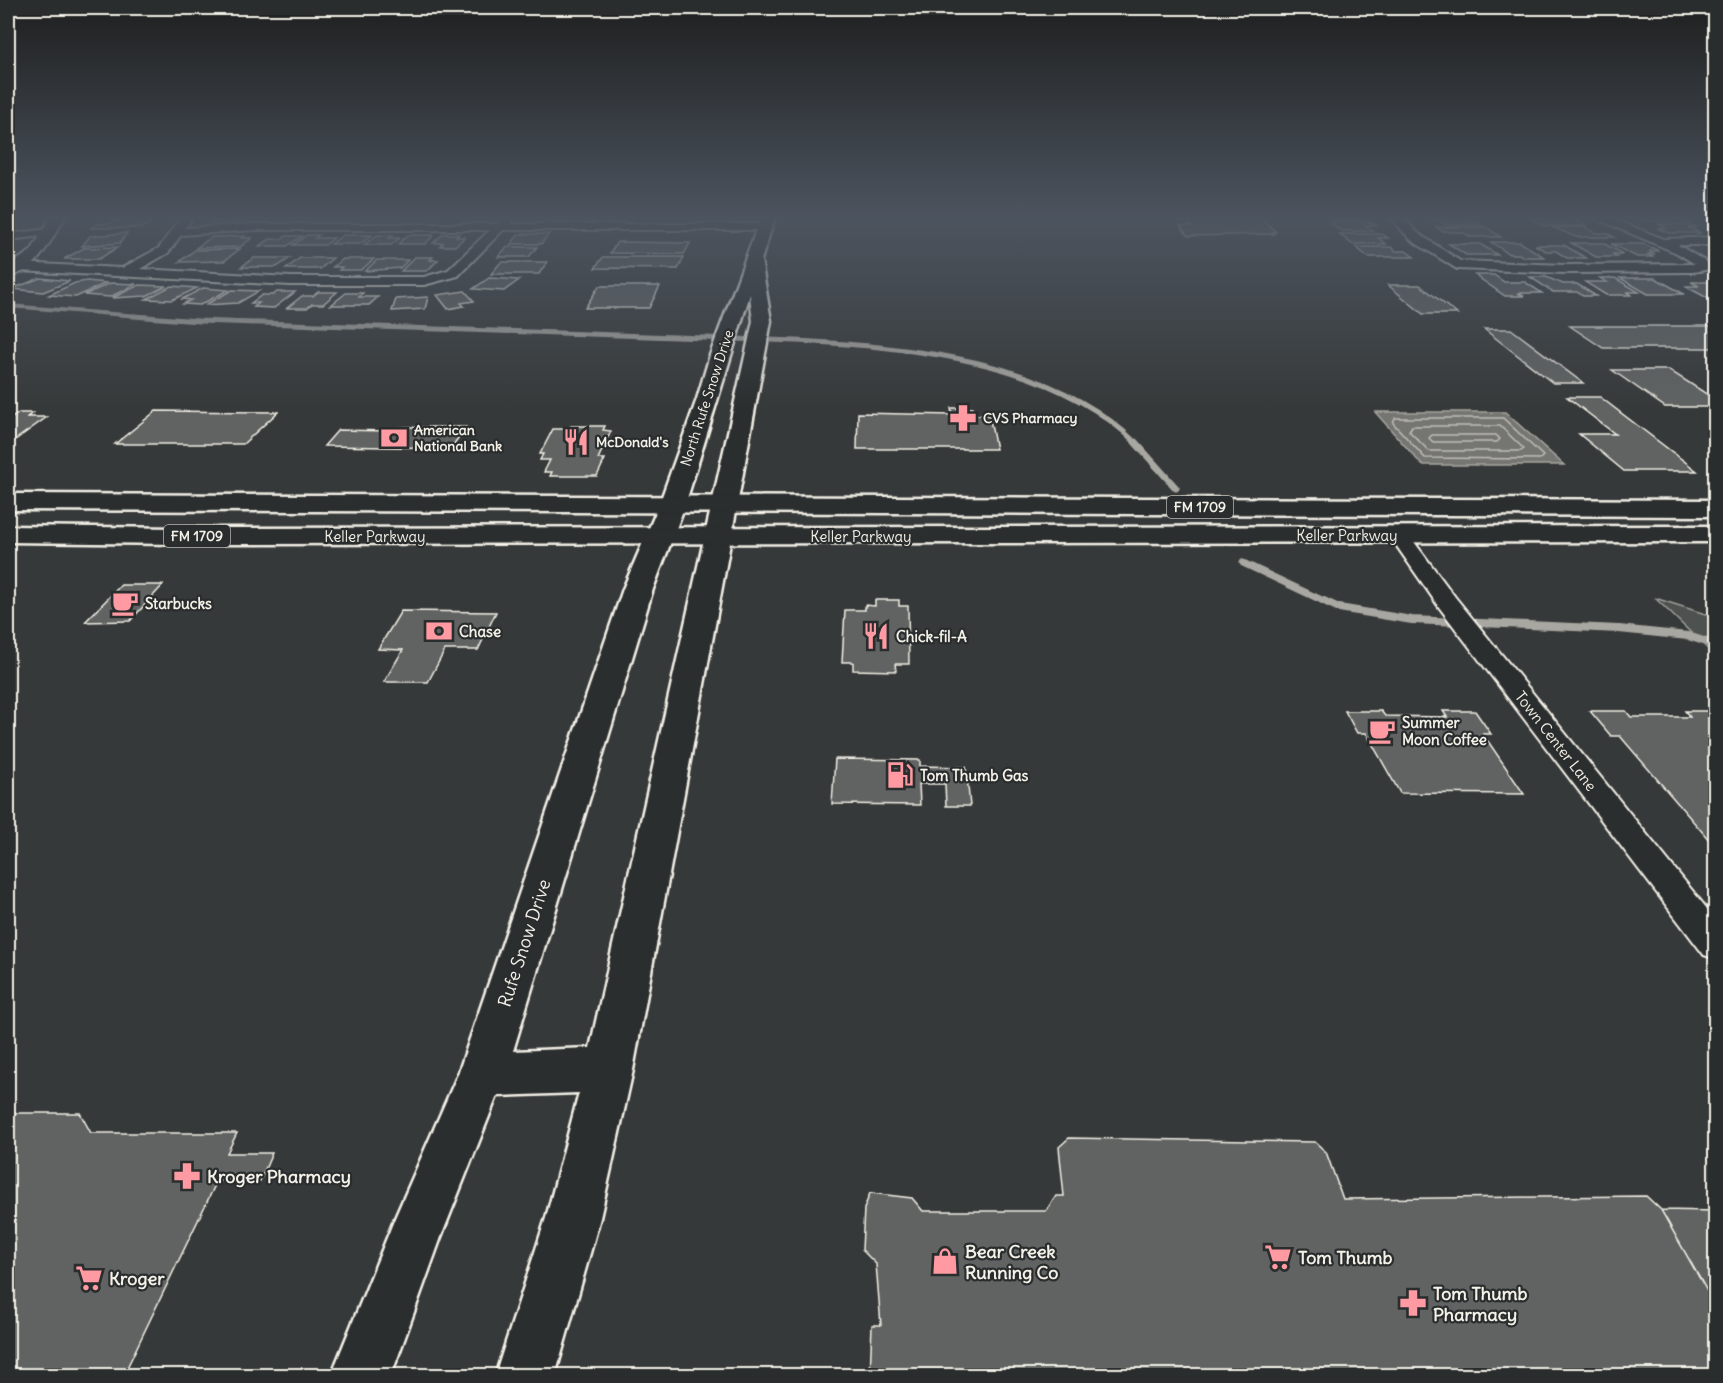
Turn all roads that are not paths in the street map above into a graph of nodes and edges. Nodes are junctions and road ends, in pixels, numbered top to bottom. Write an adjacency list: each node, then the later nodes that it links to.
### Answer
1 (746, 282): 3 (main road, North Rufe Snow Drive)
2 (758, 282): 4 (main road, North Rufe Snow Drive)
3 (708, 399): 4 (main road); 6 (main road, North Rufe Snow Drive)
4 (746, 400): 7 (main road, North Rufe Snow Drive)
5 (8, 503): 6 (main road, Keller Parkway / FM 1709)
6 (672, 505): 7 (main road, Keller Parkway / FM 1709); 13 (main road, Rufe Snow Drive)
7 (725, 505): 8 (main road, Keller Parkway / FM 1709); 14 (main road)
8 (1429, 508): 9 (main road, Keller Parkway / FM 1709); 12 (main road)
9 (1716, 508)
10 (8, 534): 13 (main road, Keller Parkway / FM 1709)
11 (1716, 534): 12 (main road, Keller Parkway / FM 1709)
12 (1399, 535): 14 (main road, Keller Parkway / FM 1709); 15 (street, Town Center Lane)
13 (661, 536): 14 (main road, Keller Parkway / FM 1709); 17 (main road, Rufe Snow Drive)
14 (717, 536): 16 (main road)
15 (1716, 945)
16 (609, 1070): 17 (main road); 19 (main road)
17 (482, 1074): 18 (main road, Rufe Snow Drive)
18 (361, 1376)
19 (525, 1376)

